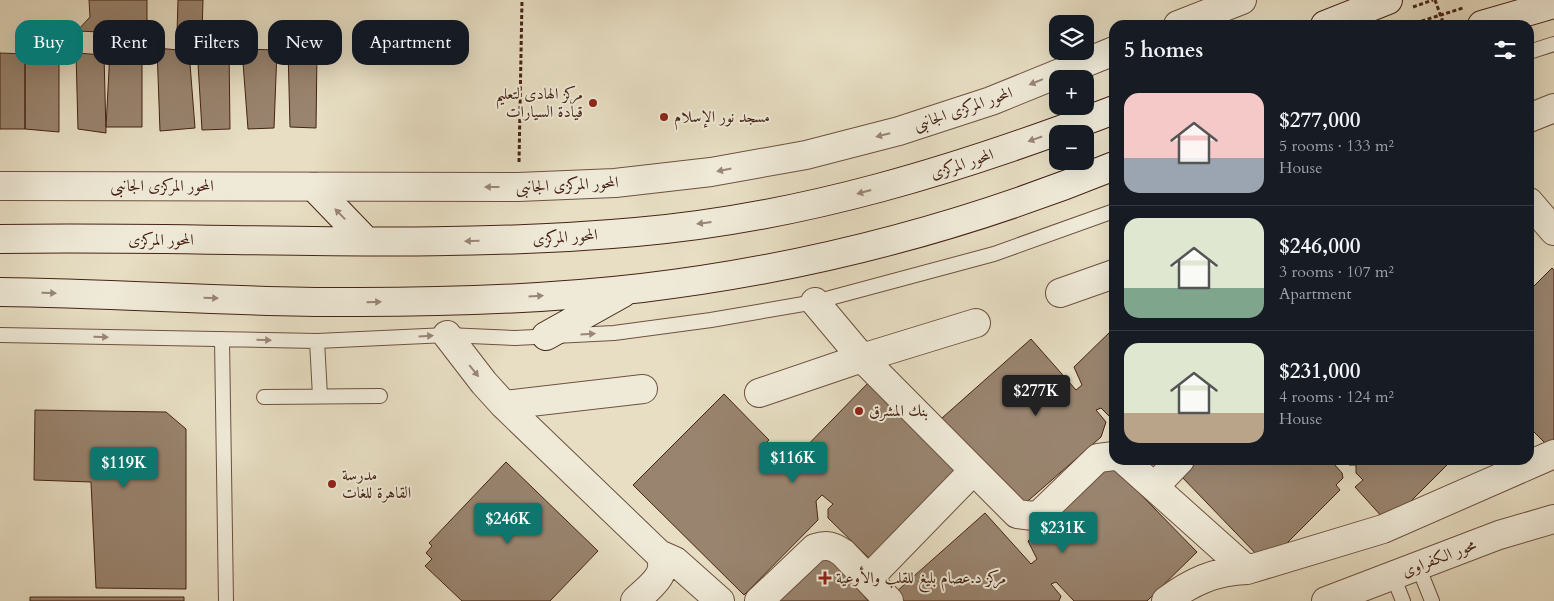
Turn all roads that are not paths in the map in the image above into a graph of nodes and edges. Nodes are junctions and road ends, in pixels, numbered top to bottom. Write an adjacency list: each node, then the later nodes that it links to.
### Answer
1 (1388, 0): 6 (street)
2 (1230, 2): 5 (street)
3 (1554, 4): 4 (street)
4 (1473, 16)
5 (1189, 20)
6 (1338, 20)
7 (1554, 44): 8 (lane)
8 (1534, 50)
9 (1109, 53): 15 (street, المحور المركزى الجانبى, one-way to 15)
10 (1554, 108): 12 (street)
11 (1109, 112): 20 (street, المحور المركزى, one-way to 20)
12 (1534, 116)
13 (1109, 168): 22 (street)
14 (0, 186): 15 (street, المحور المركزى الجانبى)
15 (314, 187): 20 (street, one-way to 15)
16 (1534, 208): 18 (street)
17 (1109, 213): 25 (lane)
18 (1554, 231)
19 (0, 239): 20 (street, المحور المركزى)
20 (366, 241)
21 (1109, 276): 24 (street)
22 (630, 289): 23 (street, one-way to 22); 29 (street)
23 (0, 292)
24 (1060, 293)
25 (815, 302): 29 (lane, one-way to 25); 32 (street)
26 (976, 323): 32 (street)
27 (0, 335): 30 (lane, one-way to 30)
28 (447, 335): 29 (lane); 31 (lane, one-way to 28); 38 (street, one-way to 38)
29 (546, 336)
30 (222, 338): 31 (lane, one-way to 31); 53 (lane)
31 (317, 341): 35 (lane)
32 (862, 358): 34 (street); 45 (street)
33 (643, 389): 38 (street)
34 (759, 393)
35 (320, 396): 36 (lane); 37 (lane)
36 (380, 396)
37 (264, 397)
38 (504, 405): 48 (street)
39 (1554, 454): 41 (street)
40 (1109, 457): 45 (street)
41 (1534, 459)
42 (1130, 465): 46 (street)
43 (1175, 465): 46 (street)
44 (1517, 465): 50 (street)
45 (973, 471): 52 (street)
46 (1154, 487): 50 (street)
47 (1554, 519): 49 (street, محور الكفراوى)
48 (659, 554): 54 (street); 55 (street)
49 (1418, 566): 51 (street, محور الكفراوى); 61 (lane)
50 (1247, 570): 58 (street)
51 (1393, 576): 59 (street, محور الكفراوى); 60 (lane)
52 (868, 579): 56 (street); 57 (street)
53 (226, 601)
54 (634, 601)
55 (720, 601)
56 (759, 601)
57 (889, 601)
58 (1166, 601)
59 (1326, 601)
60 (1403, 601)
61 (1432, 601)

